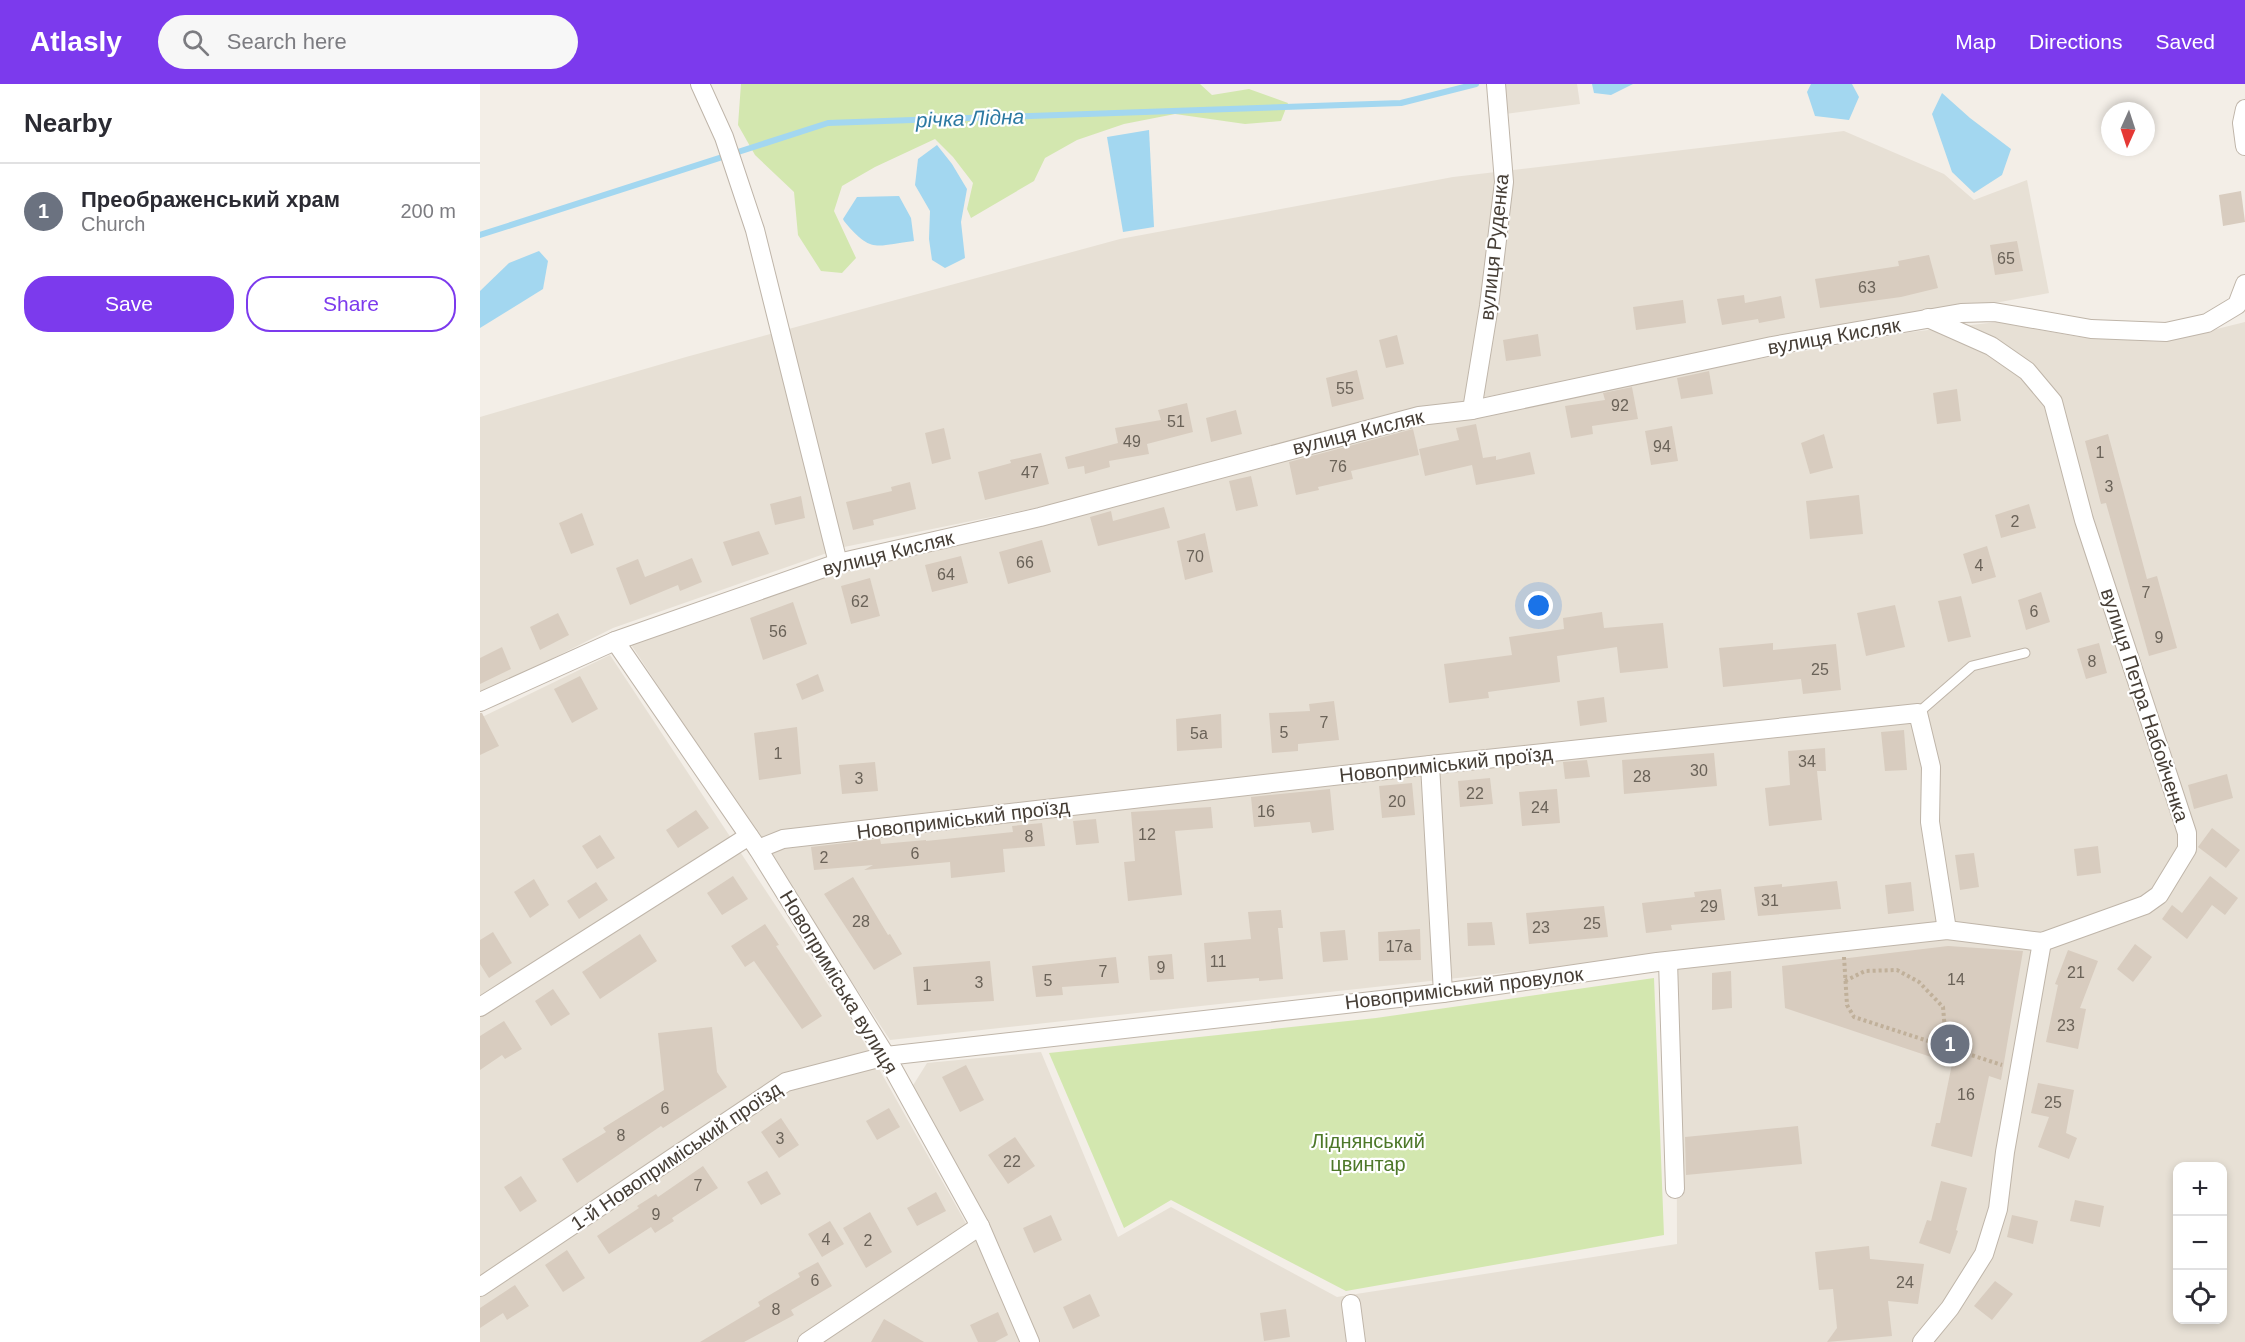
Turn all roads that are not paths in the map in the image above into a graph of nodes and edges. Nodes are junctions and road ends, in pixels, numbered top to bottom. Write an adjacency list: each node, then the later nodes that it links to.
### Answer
1 (700, 84): 8 (street)
2 (1496, 84): 7 (street, вулиця Руденка)
3 (2245, 109): 4 (street)
4 (2245, 146)
5 (2245, 284): 6 (street, вулиця Кисляк)
6 (1928, 318): 7 (street, вулиця Кисляк); 16 (street, вулиця Петра Набойченка)
7 (1472, 410): 8 (street, вулиця Кисляк)
8 (838, 563): 9 (street, вулиця Кисляк)
9 (615, 641): 11 (street, вулиця Кисляк); 14 (street, Новоприміська вулиця)
10 (2025, 653): 12 (lane)
11 (480, 702)
12 (1918, 713): 13 (street, Новоприміський проїзд); 15 (street)
13 (1430, 765): 14 (street, Новоприміський проїзд); 18 (street)
14 (753, 843): 19 (street); 20 (street, Новоприміська вулиця)
15 (1947, 930): 16 (street, Новоприміський провулок); 17 (street, Новоприміський провулок)
16 (2042, 942): 28 (street)
17 (1668, 961): 18 (street, Новоприміський провулок); 21 (street)
18 (1443, 993): 20 (street, Новоприміський провулок)
19 (480, 1007)
20 (886, 1056): 22 (street, Новоприміська вулиця); 23 (street, 1-й Новоприміський проїзд)
21 (1675, 1189)
22 (980, 1226): 25 (street); 26 (street, Новоприміська вулиця)
23 (480, 1287)
24 (1351, 1304): 27 (street)
25 (807, 1342)
26 (1030, 1342)
27 (1356, 1342)
28 (1922, 1342)

